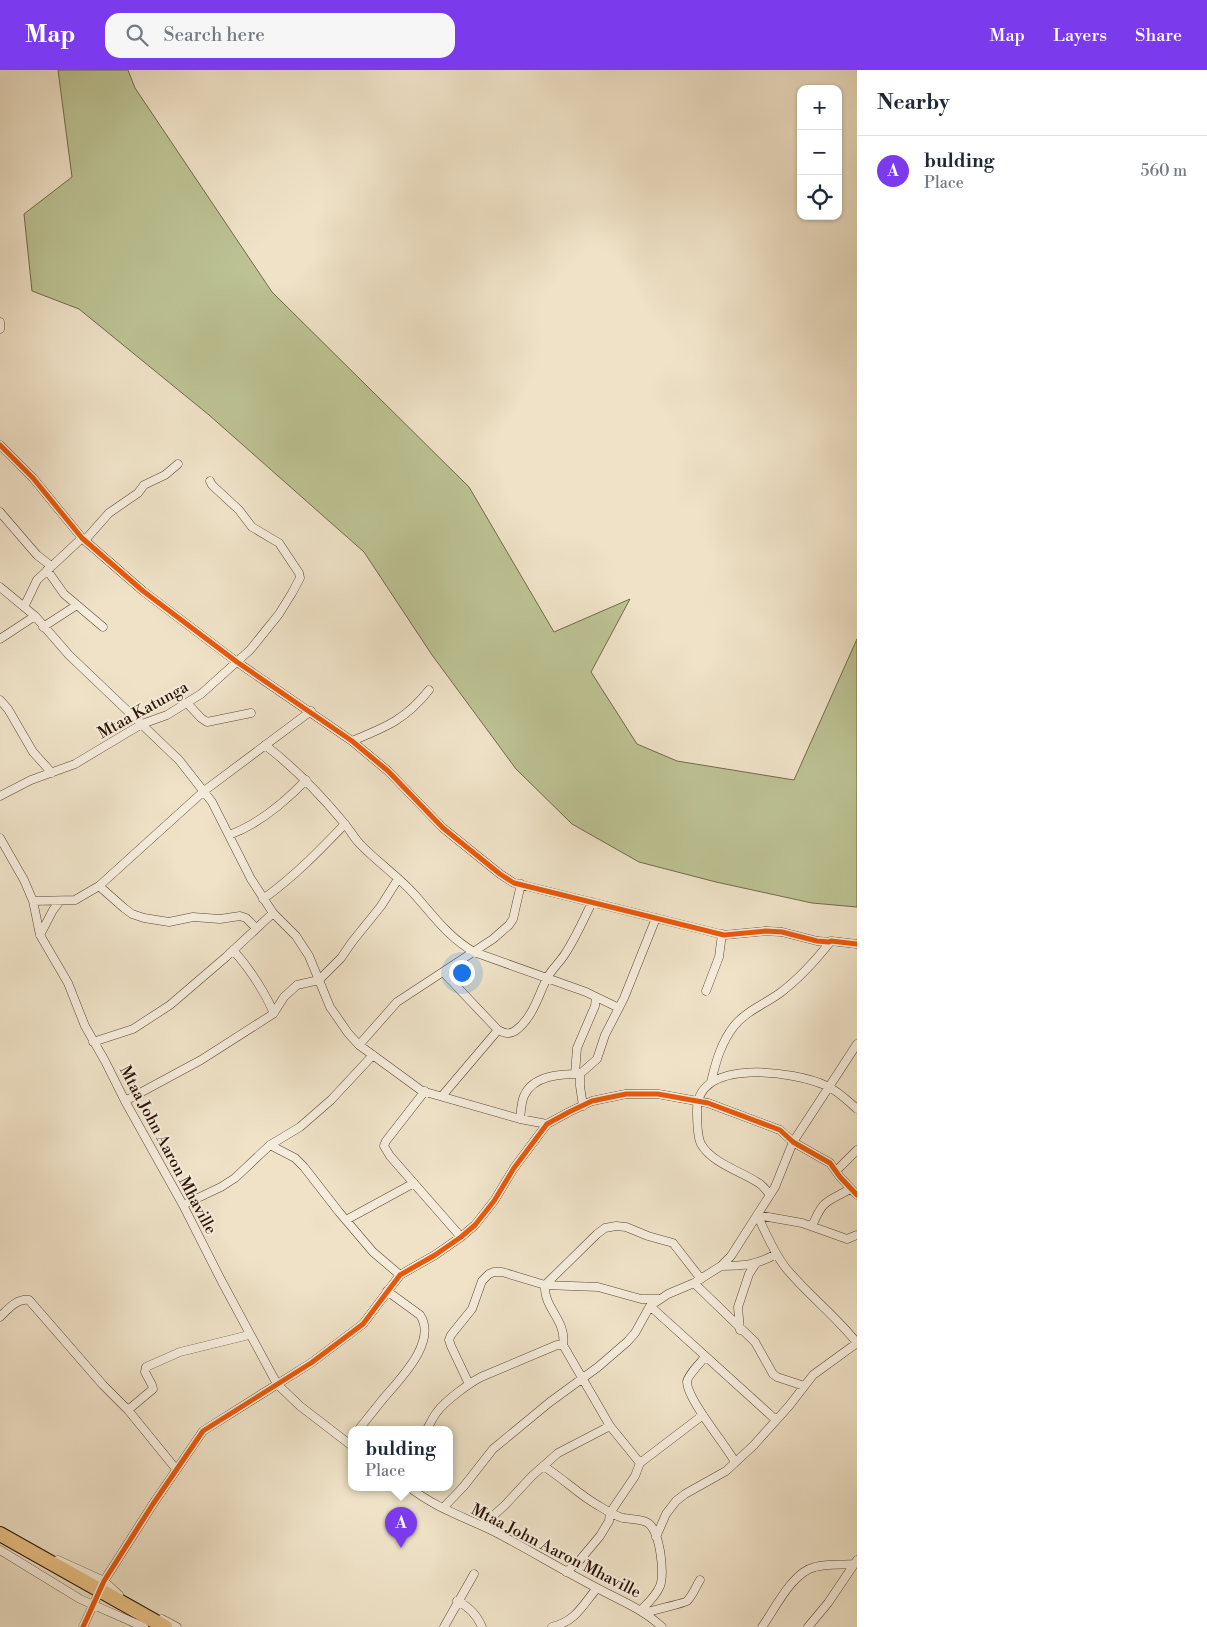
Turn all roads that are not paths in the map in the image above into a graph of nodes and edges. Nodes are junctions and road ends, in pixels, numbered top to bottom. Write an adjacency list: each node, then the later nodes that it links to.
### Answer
1 (0, 322): 2 (street)
2 (0, 329)
3 (1, 448): 7 (street)
4 (178, 464): 7 (street)
5 (210, 481): 16 (street, Mtaa Katunga)
6 (0, 512): 8 (street)
7 (84, 539): 8 (street); 16 (street)
8 (49, 568): 10 (street); 11 (street)
9 (0, 587): 11 (street)
10 (76, 605): 13 (street); 14 (street)
11 (24, 607): 12 (street)
12 (35, 616): 13 (street); 15 (street)
13 (43, 626): 22 (street)
14 (103, 627)
15 (0, 639)
16 (238, 662): 19 (street, Mtaa Katunga); 20 (street)
17 (429, 690): 23 (street)
18 (0, 700): 25 (street)
19 (187, 703): 21 (street); 22 (street, Mtaa Katunga)
20 (310, 711): 23 (street); 24 (street)
21 (251, 713)
22 (142, 724): 25 (street, Mtaa Katunga); 27 (street)
23 (352, 741): 33 (street)
24 (265, 746): 26 (street); 27 (street)
25 (52, 773): 28 (street, Mtaa Katunga)
26 (306, 780): 29 (street); 30 (street)
27 (204, 791): 30 (street); 34 (street)
28 (0, 796)
29 (346, 824): 32 (street); 35 (street)
30 (229, 835): 35 (street)
31 (0, 838): 37 (street, Mtaa John Aaron Mhaville)
32 (398, 879): 47 (street); 50 (street)
33 (521, 884): 38 (street); 47 (street)
34 (99, 886): 36 (street); 41 (street)
35 (263, 900): 39 (street)
36 (60, 901): 37 (street); 43 (street)
37 (33, 902): 43 (street, Mtaa John Aaron Mhaville)
38 (592, 902): 40 (street); 49 (street)
39 (273, 913): 41 (street); 50 (street)
40 (656, 918): 42 (street); 53 (street)
41 (256, 928): 46 (street)
42 (722, 934): 44 (street); 51 (street)
43 (40, 935): 56 (street, Mtaa John Aaron Mhaville)
44 (831, 941): 45 (street); 61 (street)
45 (857, 944)
46 (233, 950): 54 (street); 56 (street)
47 (474, 952): 48 (street); 49 (street)
48 (443, 972): 55 (street); 58 (street)
49 (547, 978): 52 (street); 55 (street)
50 (318, 980): 54 (street); 58 (street)
51 (706, 991)
52 (596, 997): 53 (street); 60 (street)
53 (619, 1008): 60 (street)
54 (274, 1013): 65 (street)
55 (498, 1030): 64 (street)
56 (93, 1042): 65 (street, Mtaa John Aaron Mhaville)
57 (857, 1044): 62 (street)
58 (359, 1045): 59 (street)
59 (373, 1056): 63 (street); 72 (street)
60 (578, 1074): 67 (street); 69 (street)
61 (711, 1082): 62 (street); 66 (street)
62 (828, 1086): 68 (street); 71 (street)
63 (425, 1091): 64 (street); 76 (street)
64 (442, 1096): 69 (street)
65 (125, 1101): 81 (street, Mtaa John Aaron Mhaville)
66 (697, 1101): 67 (street); 71 (street); 78 (street)
67 (583, 1106): 70 (street)
68 (857, 1109)
69 (520, 1119): 70 (street)
70 (548, 1124): 86 (street)
71 (793, 1142): 74 (street); 78 (street)
72 (270, 1145): 81 (street); 83 (street)
73 (857, 1150): 74 (street)
74 (836, 1171): 75 (street)
75 (842, 1179): 77 (street); 79 (street)
76 (414, 1183): 83 (street); 86 (street)
77 (850, 1189): 79 (street); 80 (street)
78 (770, 1195): 82 (street)
79 (839, 1195): 84 (street)
80 (857, 1195)
81 (183, 1205): 98 (street, Mtaa John Aaron Mhaville)
82 (757, 1215): 84 (street); 87 (street); 89 (street)
83 (346, 1220): 90 (street)
84 (812, 1226): 85 (street)
85 (857, 1235)
86 (462, 1237): 90 (street)
87 (776, 1254): 88 (street); 99 (street)
88 (756, 1264): 89 (street); 97 (street)
89 (721, 1266): 91 (street)
90 (400, 1275): 93 (street)
91 (697, 1281): 92 (street); 94 (street); 97 (street)
92 (546, 1285): 94 (street); 100 (street); 104 (street)
93 (387, 1291): 103 (street); 109 (street)
94 (659, 1300): 95 (street)
95 (650, 1306): 101 (street); 102 (street)
96 (0, 1317): 106 (street)
97 (740, 1330): 105 (street)
98 (249, 1335): 103 (street, Mtaa John Aaron Mhaville); 106 (street)
99 (857, 1343): 105 (street)
100 (563, 1345): 102 (street); 104 (street)
101 (705, 1357): 107 (street); 108 (street)
102 (582, 1379): 111 (street); 118 (street)
103 (277, 1384): 112 (street, Mtaa John Aaron Mhaville); 116 (street)
104 (469, 1384): 110 (street)
105 (804, 1386): 108 (street)
106 (128, 1410): 116 (street)
107 (702, 1415): 113 (street); 114 (street)
108 (776, 1420): 113 (street)
109 (361, 1426)
110 (429, 1426)
111 (610, 1426): 114 (street); 115 (street)
112 (348, 1440)
113 (735, 1462): 123 (street)
114 (640, 1463): 119 (street)
115 (543, 1466): 119 (street); 120 (street)
116 (176, 1469): 129 (street)
117 (414, 1491): 118 (street, Mtaa John Aaron Mhaville)
118 (443, 1508): 120 (street, Mtaa John Aaron Mhaville)
119 (610, 1513): 123 (street); 126 (street)
120 (482, 1526): 126 (street, Mtaa John Aaron Mhaville)
121 (0, 1527): 129 (street)
122 (0, 1534): 129 (highway)
123 (656, 1537): 133 (street)
124 (0, 1550): 132 (street)
125 (855, 1562): 142 (street); 143 (street)
126 (566, 1572): 130 (street, Mtaa John Aaron Mhaville)
127 (474, 1574): 131 (street)
128 (700, 1580): 133 (street)
129 (102, 1586): 132 (street); 136 (highway); 137 (street)
130 (597, 1588): 133 (street, Mtaa John Aaron Mhaville); 140 (street)
131 (457, 1601): 138 (street); 139 (street)
132 (93, 1605): 134 (street); 135 (street)
133 (643, 1611): 141 (street, Mtaa John Aaron Mhaville)
134 (83, 1627)
135 (144, 1627)
136 (165, 1627)
137 (177, 1627)
138 (444, 1627)
139 (482, 1627)
140 (552, 1627)
141 (662, 1627)
142 (762, 1627)
143 (808, 1627)

